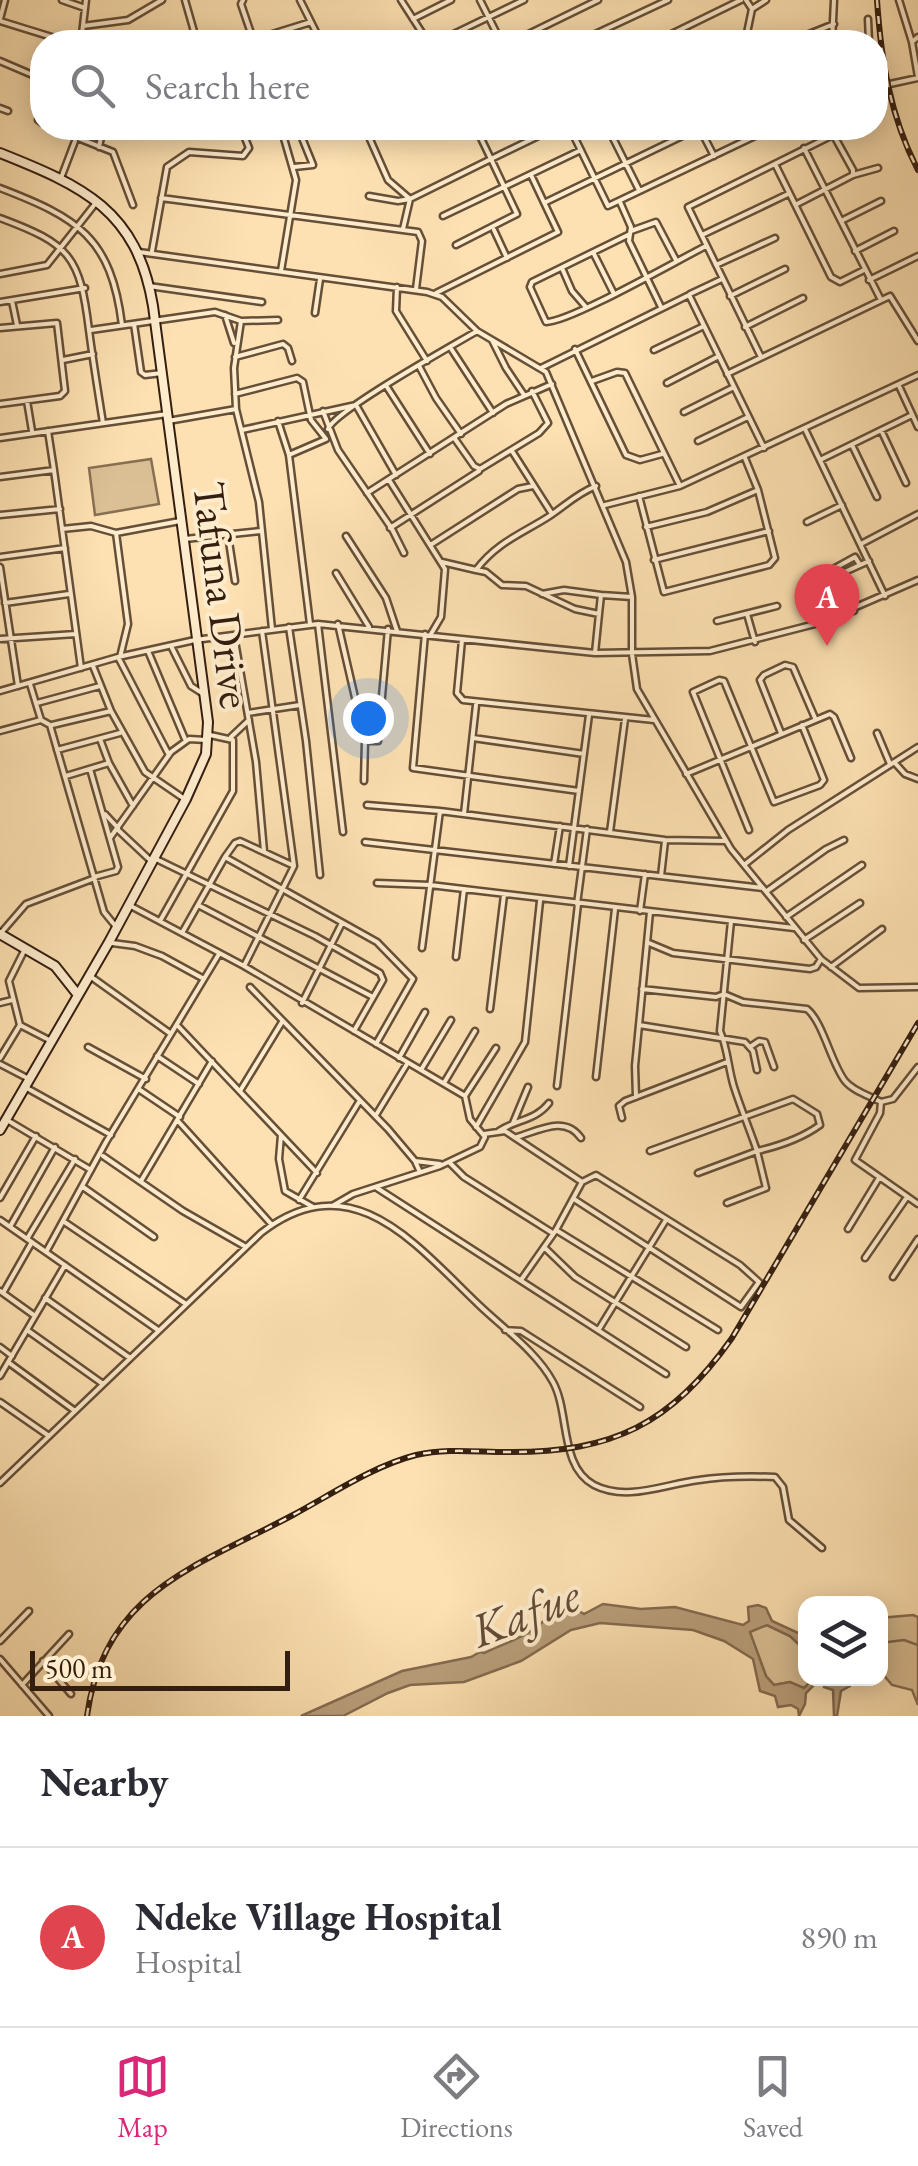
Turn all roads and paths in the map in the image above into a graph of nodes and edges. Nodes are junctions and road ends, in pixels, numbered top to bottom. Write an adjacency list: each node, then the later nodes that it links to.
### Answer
1 (5, 0): 24 (street)
2 (62, 0): 19 (street)
3 (86, 0): 19 (street)
4 (162, 0): 27 (street)
5 (185, 0): 30 (street)
6 (243, 0): 31 (street)
7 (300, 0): 25 (street)
8 (401, 0): 22 (street)
9 (451, 0): 18 (street)
10 (480, 0): 21 (street)
11 (524, 0): 21 (street)
12 (598, 0): 37 (street)
13 (668, 0): 38 (street)
14 (744, 0): 20 (street); 39 (street)
15 (766, 0): 20 (street)
16 (834, 0): 26 (street)
17 (900, 0): 45 (street)
18 (443, 2): 22 (street)
19 (85, 8): 27 (street)
20 (752, 9): 40 (street)
21 (489, 18): 35 (street); 36 (street)
22 (413, 19): 34 (street)
23 (868, 19): 43 (street)
24 (0, 20): 28 (street)
25 (311, 22): 32 (street); 33 (street)
26 (834, 24): 41 (street); 42 (street)
27 (82, 26): 29 (street)
28 (31, 30)
29 (82, 30)
30 (194, 30)
31 (250, 30)
32 (287, 30)
33 (315, 30)
34 (420, 30)
35 (463, 30)
36 (496, 30)
37 (537, 30)
38 (604, 30)
39 (680, 30)
40 (747, 30)
41 (819, 30)
42 (833, 30)
43 (868, 30)
44 (918, 37): 45 (street)
45 (912, 42): 48 (street)
46 (0, 62): 47 (street)
47 (30, 73)
48 (918, 77): 49 (street)
49 (888, 83)
50 (0, 108): 51 (street)
51 (8, 111)
52 (75, 140): 80 (street)
53 (82, 140): 68 (street)
54 (100, 140): 68 (street)
55 (247, 140): 88 (street)
56 (285, 140): 76 (street)
57 (303, 140): 76 (street)
58 (370, 140): 89 (street)
59 (483, 140): 73 (street)
60 (527, 140): 73 (street)
61 (576, 140): 70 (street)
62 (615, 140): 74 (street)
63 (674, 140): 74 (street)
64 (705, 140): 72 (street)
65 (747, 140): 72 (street)
66 (821, 140): 69 (street)
67 (836, 140): 79 (street)
68 (99, 146): 95 (street)
69 (804, 148): 75 (street); 84 (street)
70 (581, 150): 78 (street); 81 (street)
71 (0, 154): 80 (main road, Tafuna Drive)
72 (714, 156): 85 (street)
73 (491, 158): 82 (street); 89 (street)
74 (626, 163): 81 (street); 85 (street)
75 (775, 164): 86 (street); 106 (street)
76 (294, 167): 96 (street)
77 (878, 168): 79 (street)
78 (531, 175): 82 (street); 92 (street)
79 (853, 175): 84 (street)
80 (60, 178): 90 (main road, Tafuna Drive)
81 (594, 178): 92 (street); 93 (street)
82 (505, 187): 97 (street); 101 (street)
83 (0, 188): 100 (street)
84 (825, 191): 94 (street); 99 (street)
85 (640, 192): 93 (street)
86 (790, 193): 94 (street); 106 (street)
87 (369, 196): 89 (street)
88 (161, 198): 96 (street); 115 (street)
89 (410, 199): 102 (street)
90 (97, 201): 100 (street); 113 (main road, Tafuna Drive)
91 (882, 201): 99 (street)
92 (546, 202): 117 (street)
93 (620, 202): 105 (street)
94 (796, 204): 122 (street)
95 (133, 205)
96 (290, 214): 102 (street); 123 (street)
97 (443, 216)
98 (0, 218): 111 (street)
99 (841, 221): 112 (street)
100 (78, 226): 103 (street); 107 (street)
101 (493, 229): 109 (street); 117 (street)
102 (403, 230): 132 (street)
103 (83, 231): 107 (street); 152 (street)
104 (894, 231): 112 (street)
105 (631, 233): 114 (street); 118 (street); 125 (street)
106 (702, 235): 110 (street)
107 (68, 238): 111 (street)
108 (775, 238): 119 (street)
109 (456, 246)
110 (706, 246): 118 (street); 119 (street)
111 (61, 249): 124 (street); 131 (street)
112 (855, 251): 122 (street)
113 (137, 252): 115 (street); 129 (main road, Tafuna Drive)
114 (594, 252): 120 (street); 133 (street)
115 (152, 253): 123 (street)
116 (918, 256): 128 (street)
117 (507, 258): 134 (street)
118 (676, 260): 125 (street)
119 (716, 265): 127 (street)
120 (562, 268): 142 (street); 142 (street)
121 (786, 269): 136 (street)
122 (864, 270): 128 (street)
123 (282, 272): 126 (street)
124 (0, 274)
125 (646, 276): 133 (street); 143 (street)
126 (320, 278): 130 (street); 145 (street)
127 (722, 278): 135 (street); 136 (street)
128 (869, 280): 138 (street)
129 (150, 286): 141 (street); 146 (main road, Tafuna Drive)
130 (397, 287): 132 (street); 171 (street)
131 (84, 288): 139 (street); 157 (street)
132 (416, 289): 134 (street)
133 (613, 292): 142 (street)
134 (434, 294): 158 (street)
135 (689, 295): 143 (street); 153 (street)
136 (730, 296): 154 (street)
137 (803, 298): 154 (street)
138 (880, 298): 155 (street); 168 (street)
139 (12, 300): 140 (street); 151 (street)
140 (0, 302)
141 (262, 302)
142 (586, 307)
143 (662, 308): 163 (street)
144 (225, 314): 146 (street); 148 (street); 162 (street)
145 (315, 314)
146 (154, 320): 149 (street); 174 (main road, Tafuna Drive)
147 (278, 320): 148 (street)
148 (241, 321): 162 (street)
149 (134, 323): 152 (street); 174 (street)
150 (918, 324): 155 (street)
151 (17, 325): 156 (street); 169 (street)
152 (122, 325): 157 (street)
153 (704, 326): 164 (street); 167 (street)
154 (745, 327): 168 (street)
155 (911, 327): 160 (street)
156 (0, 328)
157 (90, 330): 165 (street)
158 (477, 331): 159 (street); 161 (street)
159 (492, 340): 173 (street); 185 (street)
160 (918, 342)
161 (450, 347): 171 (street); 192 (street)
162 (236, 348): 166 (street)
163 (576, 350): 173 (street); 177 (street)
164 (654, 350)
165 (92, 354): 169 (street); 198 (street)
166 (235, 356): 170 (street); 184 (street)
167 (719, 356): 175 (street); 178 (street)
168 (761, 357): 175 (street)
169 (63, 360): 186 (street)
170 (292, 360)
171 (427, 361): 172 (street)
172 (420, 366): 181 (street); 206 (street)
173 (540, 368): 179 (street)
174 (162, 373): 195 (main road, Tafuna Drive)
175 (727, 374): 182 (street)
176 (918, 375): 180 (street)
177 (592, 381): 215 (street); 215 (street)
178 (667, 383)
179 (553, 384): 183 (street); 226 (street)
180 (899, 386): 193 (street); 201 (street)
181 (387, 387): 188 (street); 214 (street)
182 (734, 387): 191 (street); 196 (street)
183 (532, 392): 185 (street); 213 (street)
184 (235, 394): 189 (street); 194 (street)
185 (524, 394): 192 (street)
186 (27, 401): 187 (street); 205 (street)
187 (0, 404)
188 (356, 405): 190 (street); 200 (street); 221 (street)
189 (236, 409): 195 (street); 202 (street)
190 (323, 412): 194 (street); 200 (street)
191 (684, 412)
192 (493, 413): 206 (street)
193 (912, 415): 199 (street); 203 (street)
194 (310, 416): 197 (street); 208 (street)
195 (168, 417): 198 (street); 239 (main road, Tafuna Drive)
196 (748, 417): 210 (street); 212 (street)
197 (278, 421): 202 (street); 216 (street)
198 (103, 423): 204 (street)
199 (918, 426)
200 (328, 429): 208 (street)
201 (805, 429): 212 (street); 218 (street)
202 (242, 430): 244 (street)
203 (882, 430): 211 (street); 224 (street)
204 (48, 431): 205 (street); 220 (street)
205 (32, 433): 207 (street)
206 (461, 435): 209 (street)
207 (0, 438)
208 (329, 438): 216 (street); 229 (street)
209 (455, 439): 214 (street); 219 (street)
210 (698, 441)
211 (852, 445): 218 (street); 231 (street)
212 (764, 448): 217 (street)
213 (511, 450): 219 (street); 225 (street)
214 (430, 454): 221 (street)
215 (664, 454): 227 (street)
216 (290, 455): 276 (street)
217 (745, 458): 227 (street); 228 (street)
218 (820, 460): 232 (street)
219 (480, 469): 238 (street)
220 (54, 470): 222 (street); 234 (street)
221 (396, 476): 223 (street)
222 (0, 477)
223 (389, 480): 229 (street); 238 (street)
224 (906, 483)
225 (532, 486): 235 (street); 250 (street)
226 (596, 486): 233 (street); 235 (street)
227 (680, 486): 230 (street)
228 (758, 490): 241 (street); 245 (street)
229 (367, 493): 242 (street)
230 (639, 496): 233 (street); 241 (street)
231 (877, 497)
232 (842, 505): 240 (street); 251 (street)
233 (604, 506): 269 (street)
234 (60, 509): 237 (street); 243 (street)
235 (552, 514): 260 (street)
236 (918, 514): 251 (street)
237 (0, 515)
238 (408, 515): 242 (street); 250 (street)
239 (182, 520): 246 (street); 249 (main road, Tafuna Drive)
240 (807, 522)
241 (646, 527): 255 (street)
242 (390, 528): 253 (street)
243 (62, 530): 246 (street); 252 (street)
244 (260, 531): 247 (street); 281 (street)
245 (769, 532): 255 (street); 255 (street)
246 (116, 533): 297 (street)
247 (228, 534): 249 (street); 264 (street)
248 (346, 536): 284 (street)
249 (185, 539): 291 (main road, Tafuna Drive)
250 (432, 544): 257 (street)
251 (860, 544): 256 (street)
252 (66, 548): 254 (street); 265 (street)
253 (404, 553)
254 (0, 556)
255 (654, 560)
256 (868, 561): 258 (street); 268 (street)
257 (442, 562): 260 (street); 287 (street)
258 (860, 565): 262 (street); 262 (street)
259 (0, 567): 270 (street)
260 (476, 570): 266 (street)
261 (336, 573): 280 (street)
262 (838, 575): 272 (street)
263 (918, 580): 268 (street)
264 (234, 581)
265 (72, 594): 270 (street); 285 (street)
266 (542, 594): 267 (street); 273 (street)
267 (602, 595): 269 (street); 273 (street)
268 (885, 596): 272 (street)
269 (632, 598): 296 (street)
270 (5, 603): 288 (street)
271 (777, 606): 274 (street)
272 (854, 611): 292 (street)
273 (599, 614): 295 (street)
274 (746, 614): 275 (street); 292 (street)
275 (716, 621)
276 (310, 624): 277 (street); 279 (street)
277 (318, 624): 278 (street); 356 (street)
278 (338, 624): 280 (street); 327 (street)
279 (288, 627): 281 (street); 307 (street)
280 (369, 627): 283 (street)
281 (272, 629): 282 (street)
282 (262, 630): 286 (street); 308 (street)
283 (388, 630): 284 (street); 327 (street)
284 (397, 630): 287 (street)
285 (76, 634): 288 (street); 299 (street)
286 (234, 634): 291 (street); 311 (street)
287 (428, 634): 289 (street); 340 (street)
288 (11, 638): 290 (street); 301 (street)
289 (462, 638): 295 (street); 306 (street)
290 (0, 639)
291 (199, 640): 293 (street); 304 (main road, Tafuna Drive)
292 (754, 642): 296 (street)
293 (171, 646): 294 (street); 304 (street)
294 (148, 651): 297 (street); 326 (street)
295 (595, 653): 296 (street)
296 (632, 654): 315 (street)
297 (119, 657): 298 (street); 332 (street)
298 (93, 666): 299 (street); 302 (street)
299 (81, 668): 300 (street)
300 (30, 683): 301 (street); 305 (street)
301 (18, 686): 303 (street)
302 (100, 686): 305 (street); 309 (street)
303 (0, 691)
304 (206, 694): 322 (main road, Tafuna Drive)
305 (37, 703): 314 (street)
306 (476, 703): 310 (street); 324 (street)
307 (300, 706): 308 (street); 375 (street)
308 (274, 709): 311 (street); 370 (street)
309 (110, 711): 316 (street); 319 (street)
310 (589, 714): 312 (street); 331 (street)
311 (248, 716): 323 (street); 363 (street)
312 (625, 719): 315 (street); 357 (street)
313 (815, 719): 317 (street); 320 (street); 333 (street)
314 (40, 720): 316 (street); 318 (street)
315 (654, 720): 338 (street)
316 (50, 725): 330 (street)
317 (802, 725): 320 (street); 328 (street)
318 (0, 732)
319 (122, 732): 325 (street); 341 (street)
320 (782, 732): 328 (street)
321 (878, 732): 336 (street)
322 (208, 737): 323 (street); 326 (street); 345 (main road, Tafuna Drive)
323 (230, 738): 373 (street)
324 (473, 738): 331 (street); 340 (street)
325 (100, 739): 330 (street); 335 (street)
326 (185, 741): 332 (street)
327 (365, 741): 343 (street)
328 (750, 746): 334 (street); 334 (street)
329 (918, 747): 336 (street)
330 (58, 750): 339 (street)
331 (584, 754): 344 (street)
332 (168, 756): 341 (street)
333 (851, 758)
334 (719, 760): 338 (street); 355 (street)
335 (108, 763): 337 (street); 347 (street)
336 (892, 763): 342 (street); 368 (street)
337 (90, 768): 339 (street); 349 (street)
338 (686, 774): 361 (street)
339 (66, 776): 377 (street)
340 (468, 777): 344 (street); 350 (street)
341 (151, 778): 345 (street); 347 (street)
342 (918, 779)
343 (364, 781)
344 (578, 790): 353 (street)
345 (186, 799): 366 (main road, Tafuna Drive)
346 (367, 805): 348 (street)
347 (133, 807): 352 (street)
348 (440, 810): 350 (street); 364 (street)
349 (102, 811): 352 (street); 358 (street)
350 (464, 814): 351 (street)
351 (560, 826): 353 (street); 367 (street)
352 (117, 828): 358 (street); 366 (street)
353 (574, 828): 354 (street); 371 (street)
354 (587, 828): 357 (street); 372 (street)
355 (749, 830)
356 (342, 832)
357 (610, 832): 359 (street)
358 (110, 838): 377 (street)
359 (665, 840): 361 (street); 376 (street)
360 (844, 840): 383 (street)
361 (726, 841): 368 (street)
362 (365, 842): 364 (street)
363 (264, 850): 365 (street); 370 (street)
364 (436, 850): 367 (street); 380 (street)
365 (225, 857): 378 (street); 381 (street)
366 (153, 860): 373 (street); 388 (main road, Tafuna Drive)
367 (554, 864): 371 (street)
368 (744, 864): 383 (street)
369 (862, 865): 394 (street)
370 (294, 866): 381 (street)
371 (569, 866): 372 (street)
372 (580, 866): 374 (street); 386 (street)
373 (185, 872): 378 (street); 396 (street)
374 (645, 874): 376 (street); 391 (street)
375 (320, 875)
376 (661, 876): 383 (street)
377 (94, 878): 398 (street); 402 (street)
378 (208, 882): 389 (street); 393 (street)
379 (377, 883): 380 (street)
380 (430, 885): 382 (street); 408 (street)
381 (282, 888): 393 (street); 397 (street)
382 (464, 890): 384 (street); 411 (street)
383 (766, 890): 394 (street)
384 (504, 895): 385 (street); 430 (street)
385 (540, 899): 386 (street); 476 (street)
386 (577, 904): 390 (street); 461 (street)
387 (860, 904): 404 (street)
388 (129, 905): 396 (street); 398 (main road, Tafuna Drive)
389 (198, 905): 401 (street); 403 (street)
390 (615, 909): 391 (street); 456 (street)
391 (640, 911): 392 (street)
392 (650, 912): 395 (street); 406 (street)
393 (270, 914): 403 (street); 407 (street)
394 (786, 917): 399 (street)
395 (731, 921): 399 (street); 413 (street)
396 (160, 922): 401 (street)
397 (342, 923): 407 (street); 442 (street)
398 (117, 928): 405 (main road, Tafuna Drive)
399 (795, 928): 404 (street)
400 (882, 929): 415 (street)
401 (182, 933): 410 (street)
402 (0, 934): 409 (main road)
403 (258, 937): 414 (street); 416 (street)
404 (804, 940): 412 (street)
405 (110, 942): 417 (main road, Tafuna Drive); 418 (street)
406 (649, 943): 413 (street); 421 (street)
407 (331, 944): 416 (street); 424 (street)
408 (422, 948)
409 (25, 949): 423 (main road); 426 (street)
410 (220, 953): 414 (street); 418 (street)
411 (456, 957)
412 (821, 959): 413 (street); 415 (street)
413 (726, 960): 422 (street)
414 (244, 966): 427 (street)
415 (831, 967): 420 (street)
416 (318, 968): 424 (street); 427 (street)
417 (90, 976): 423 (main road, Tafuna Drive); 439 (street)
418 (204, 979): 435 (street)
419 (250, 987): 433 (street)
420 (918, 987)
421 (642, 989): 425 (street); 436 (street)
422 (724, 994): 425 (street); 429 (street); 468 (street)
423 (78, 995): 441 (main road, Tafuna Drive)
424 (373, 997): 437 (street)
425 (716, 998): 429 (street)
426 (12, 1000): 428 (street); 434 (street)
427 (302, 1002): 437 (street)
428 (0, 1003)
429 (723, 1004): 440 (street)
430 (490, 1010)
431 (425, 1012): 447 (street)
432 (451, 1020): 454 (street)
433 (283, 1021): 464 (street); 467 (street)
434 (20, 1025): 441 (street); 448 (street)
435 (177, 1025): 439 (street); 449 (street)
436 (639, 1025): 440 (street); 466 (street)
437 (354, 1031): 442 (street)
438 (475, 1031): 460 (street)
439 (172, 1035): 446 (street)
440 (722, 1037): 444 (street); 450 (street)
441 (51, 1041): 458 (main road, Tafuna Drive)
442 (376, 1044): 447 (street)
443 (88, 1046): 457 (street)
444 (750, 1046): 452 (street); 455 (street)
445 (496, 1048): 465 (street)
446 (158, 1056): 457 (street); 459 (street)
447 (399, 1058): 451 (street)
448 (0, 1061): 458 (street)
449 (212, 1061): 459 (street); 464 (street)
450 (728, 1062): 466 (street); 471 (street)
451 (408, 1064): 454 (street); 470 (street)
452 (774, 1067)
453 (918, 1067): 468 (street)
454 (421, 1070): 460 (street)
455 (757, 1070)
456 (596, 1078)
457 (146, 1079): 463 (street)
458 (27, 1083): 474 (main road, Tafuna Drive); 480 (street)
459 (200, 1084): 473 (street)
460 (444, 1084): 465 (street)
461 (557, 1086)
462 (528, 1087): 475 (street)
463 (140, 1090): 473 (street); 480 (street)
464 (240, 1090): 482 (street)
465 (465, 1096): 476 (street)
466 (636, 1097): 472 (street)
467 (359, 1102): 470 (street); 495 (street)
468 (881, 1102): 497 (street)
469 (548, 1103): 475 (street)
470 (375, 1116): 490 (street)
471 (744, 1117): 486 (street); 486 (street); 487 (street)
472 (622, 1118)
473 (179, 1119): 498 (street); 513 (street)
474 (7, 1120): 477 (main road, Tafuna Drive); 481 (street)
475 (513, 1123): 478 (street)
476 (476, 1127): 479 (street)
477 (0, 1130)
478 (499, 1131): 479 (street); 483 (street)
479 (484, 1134): 491 (street)
480 (111, 1135): 488 (street)
481 (36, 1136): 485 (street); 503 (street)
482 (281, 1136): 495 (street); 505 (street)
483 (517, 1137): 484 (street); 499 (street)
484 (581, 1138)
485 (55, 1147): 489 (street); 514 (street)
486 (757, 1151): 496 (street); 506 (street)
487 (650, 1152)
488 (101, 1154): 493 (street); 498 (street)
489 (75, 1159): 493 (street); 519 (street)
490 (415, 1160): 492 (street); 494 (street)
491 (448, 1162): 492 (street); 516 (street)
492 (442, 1165): 494 (street)
493 (91, 1170): 500 (street)
494 (420, 1172): 501 (street)
495 (316, 1173): 505 (street)
496 (698, 1173)
497 (879, 1178): 502 (street); 515 (street)
498 (141, 1181): 521 (street)
499 (582, 1182): 504 (street); 511 (street)
500 (83, 1187): 512 (street); 517 (street)
501 (377, 1188): 508 (street); 528 (street)
502 (907, 1197): 507 (street); 524 (street)
503 (0, 1198)
504 (574, 1199): 516 (street); 522 (street)
505 (299, 1200): 509 (street)
506 (728, 1203)
507 (918, 1204)
508 (334, 1205): 509 (street); 537 (street)
509 (313, 1207): 513 (street)
510 (0, 1220): 514 (street)
511 (666, 1220): 522 (street); 522 (street)
512 (63, 1221): 523 (street); 532 (street)
513 (272, 1225): 521 (street)
514 (10, 1227): 519 (street)
515 (848, 1229)
516 (555, 1232): 520 (street); 526 (street)
517 (154, 1237)
518 (918, 1239): 527 (street)
519 (30, 1241): 523 (street); 529 (street)
520 (543, 1246): 528 (street); 531 (street)
521 (246, 1247): 532 (street)
522 (649, 1248): 526 (street)
523 (46, 1252): 525 (street)
524 (866, 1258)
525 (65, 1265): 530 (street); 536 (street)
526 (632, 1276): 531 (street); 538 (street)
527 (893, 1277)
528 (520, 1280): 534 (street)
529 (1, 1292): 533 (street)
530 (46, 1298): 533 (street); 541 (street)
531 (616, 1301): 534 (street); 539 (street)
532 (186, 1304): 536 (street)
533 (35, 1316): 535 (street)
534 (599, 1329): 543 (street)
535 (27, 1330): 542 (street); 545 (street)
536 (158, 1330): 541 (street)
537 (505, 1330): 547 (street); 551 (street)
538 (718, 1330)
539 (686, 1347)
540 (0, 1348): 542 (street)
541 (130, 1358): 545 (street)
542 (10, 1359): 544 (street); 548 (street)
543 (666, 1374)
544 (0, 1376)
545 (103, 1384): 548 (street)
546 (0, 1402): 549 (street)
547 (640, 1407)
548 (75, 1412): 549 (street)
549 (49, 1436): 550 (street)
550 (0, 1484)
551 (822, 1548)
552 (28, 1610): 554 (street)
553 (70, 1634): 556 (street)
554 (0, 1641)
555 (0, 1659): 557 (street)
556 (44, 1661): 557 (street); 558 (street)
557 (22, 1685): 559 (street)
558 (71, 1694)
559 (49, 1716)

